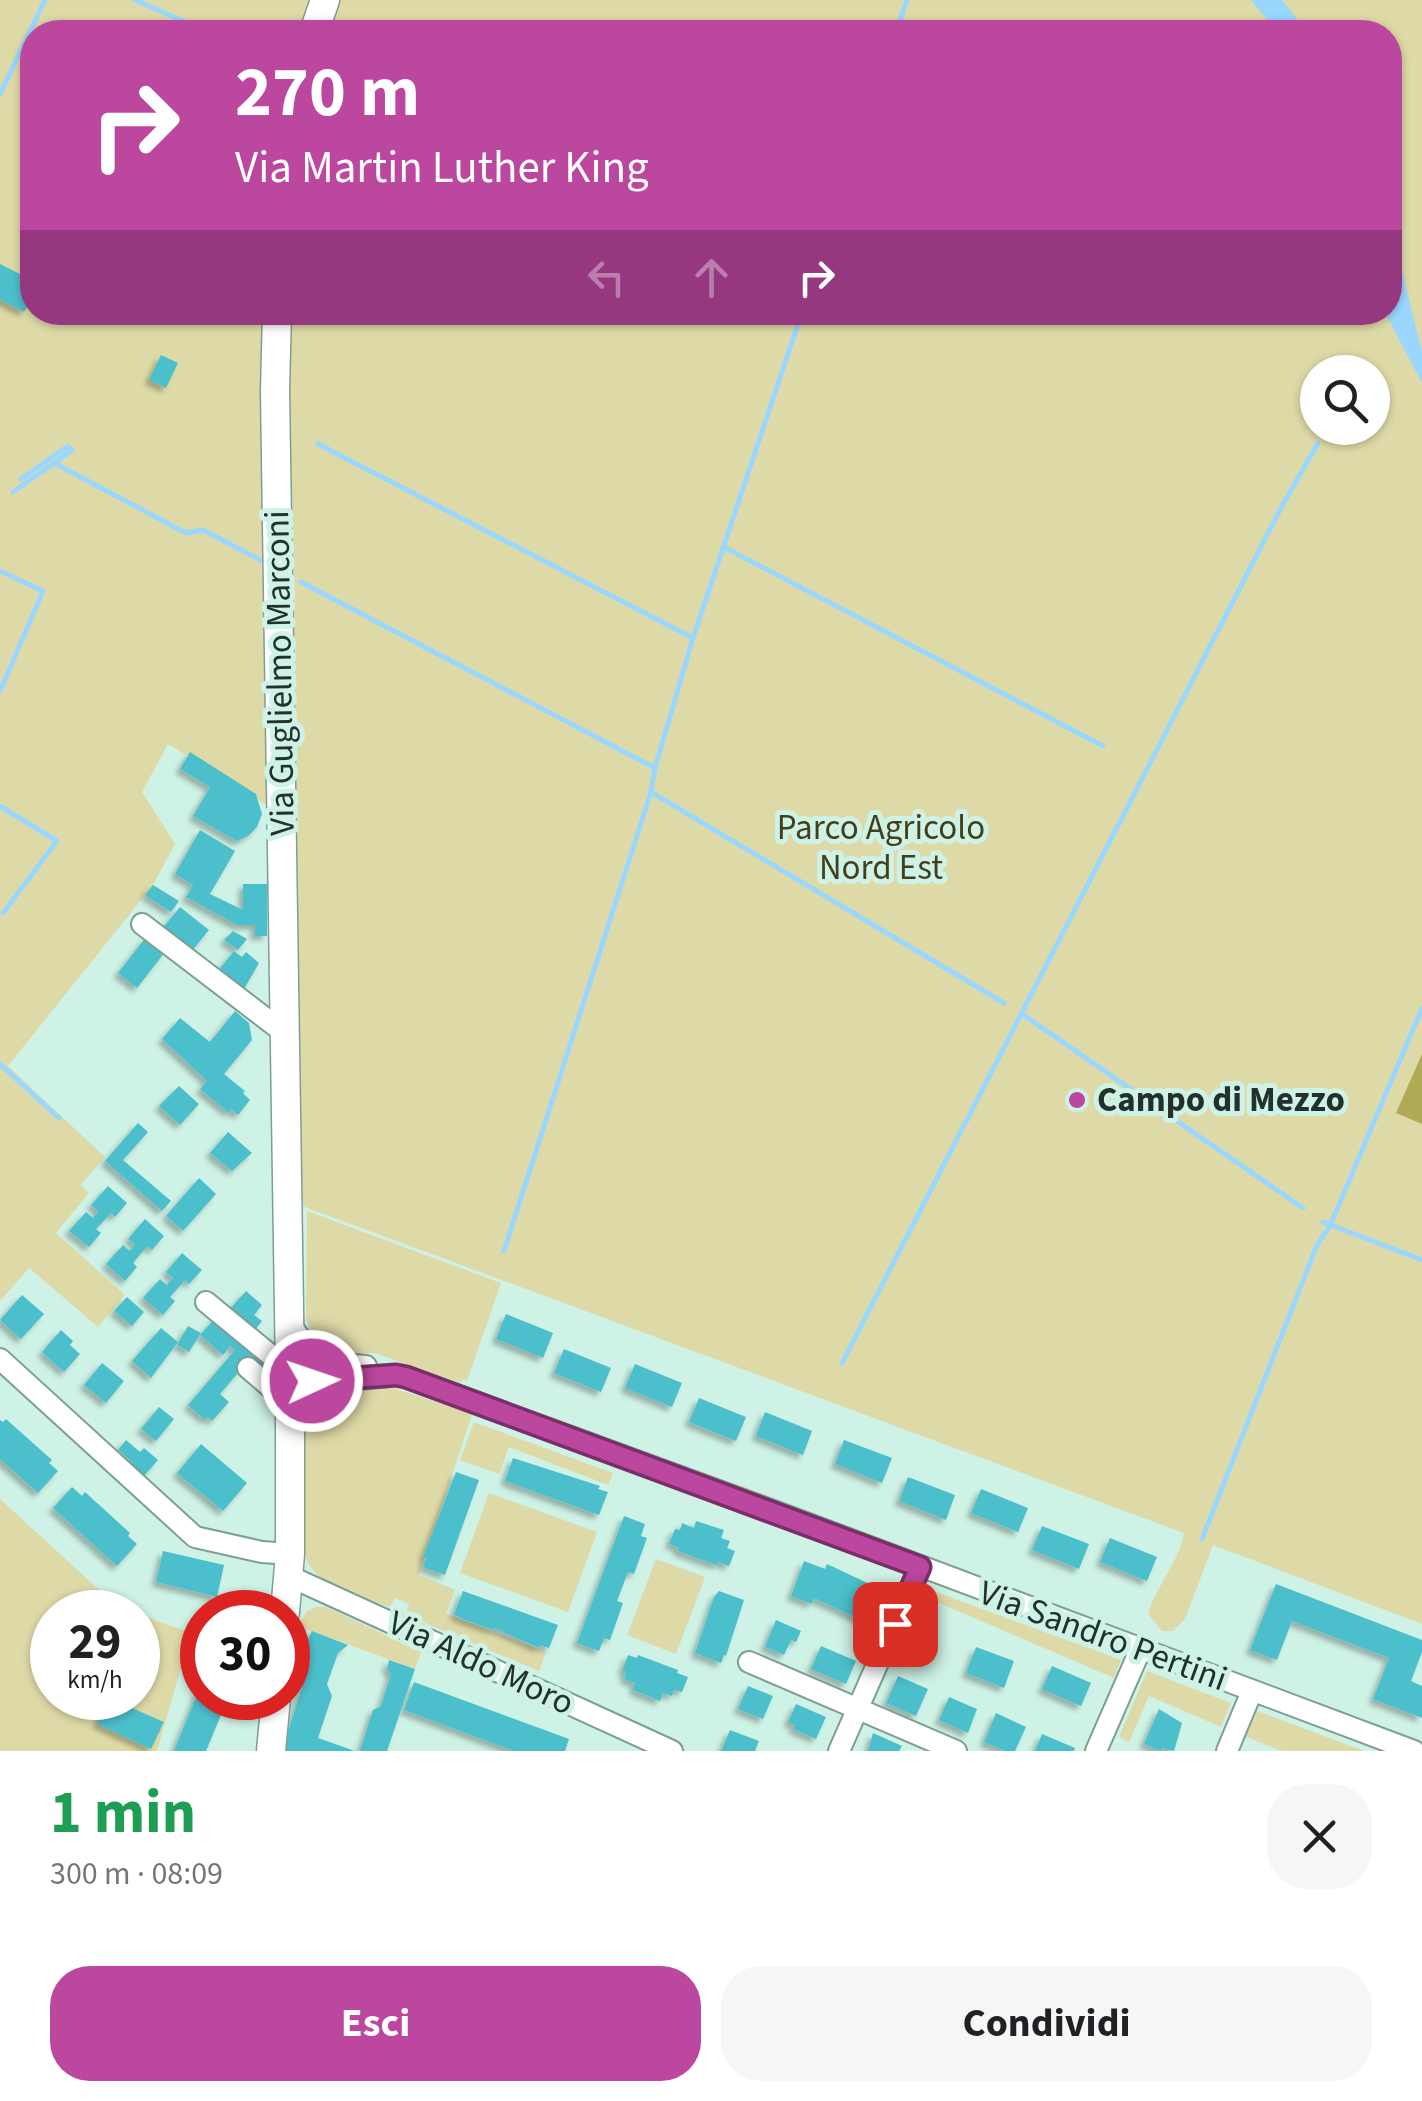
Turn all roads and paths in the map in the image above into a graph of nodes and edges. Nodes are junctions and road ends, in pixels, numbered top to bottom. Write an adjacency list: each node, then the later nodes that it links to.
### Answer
1 (277, 325): 3 (street, Via Guglielmo Marconi)
2 (142, 924): 3 (street)
3 (286, 1034): 5 (street, Via Guglielmo Marconi)
4 (206, 1302): 9 (street)
5 (289, 1323): 8 (street); 9 (street, Via Guglielmo Marconi)
6 (0, 1359): 10 (street, Via Aldo Moro)
7 (248, 1368): 9 (street)
8 (337, 1372): 9 (street); 9 (street); 11 (street, Via Sandro Pertini)
9 (290, 1393): 10 (street, Via Guglielmo Marconi)
10 (290, 1565): 12 (street, Via Guglielmo Marconi); 19 (street, Via Aldo Moro)
11 (920, 1567): 13 (street, Via Sandro Pertini); 16 (street)
12 (287, 1590)
13 (1141, 1648): 15 (street, Via Sandro Pertini); 22 (street)
14 (748, 1662): 16 (street)
15 (1252, 1691): 23 (street); 24 (street, Via Sandro Pertini)
16 (858, 1709): 20 (street); 21 (street)
17 (274, 1720): 18 (street)
18 (270, 1751)
19 (672, 1751)
20 (840, 1751)
21 (956, 1751)
22 (1096, 1751)
23 (1226, 1751)
24 (1414, 1751)

